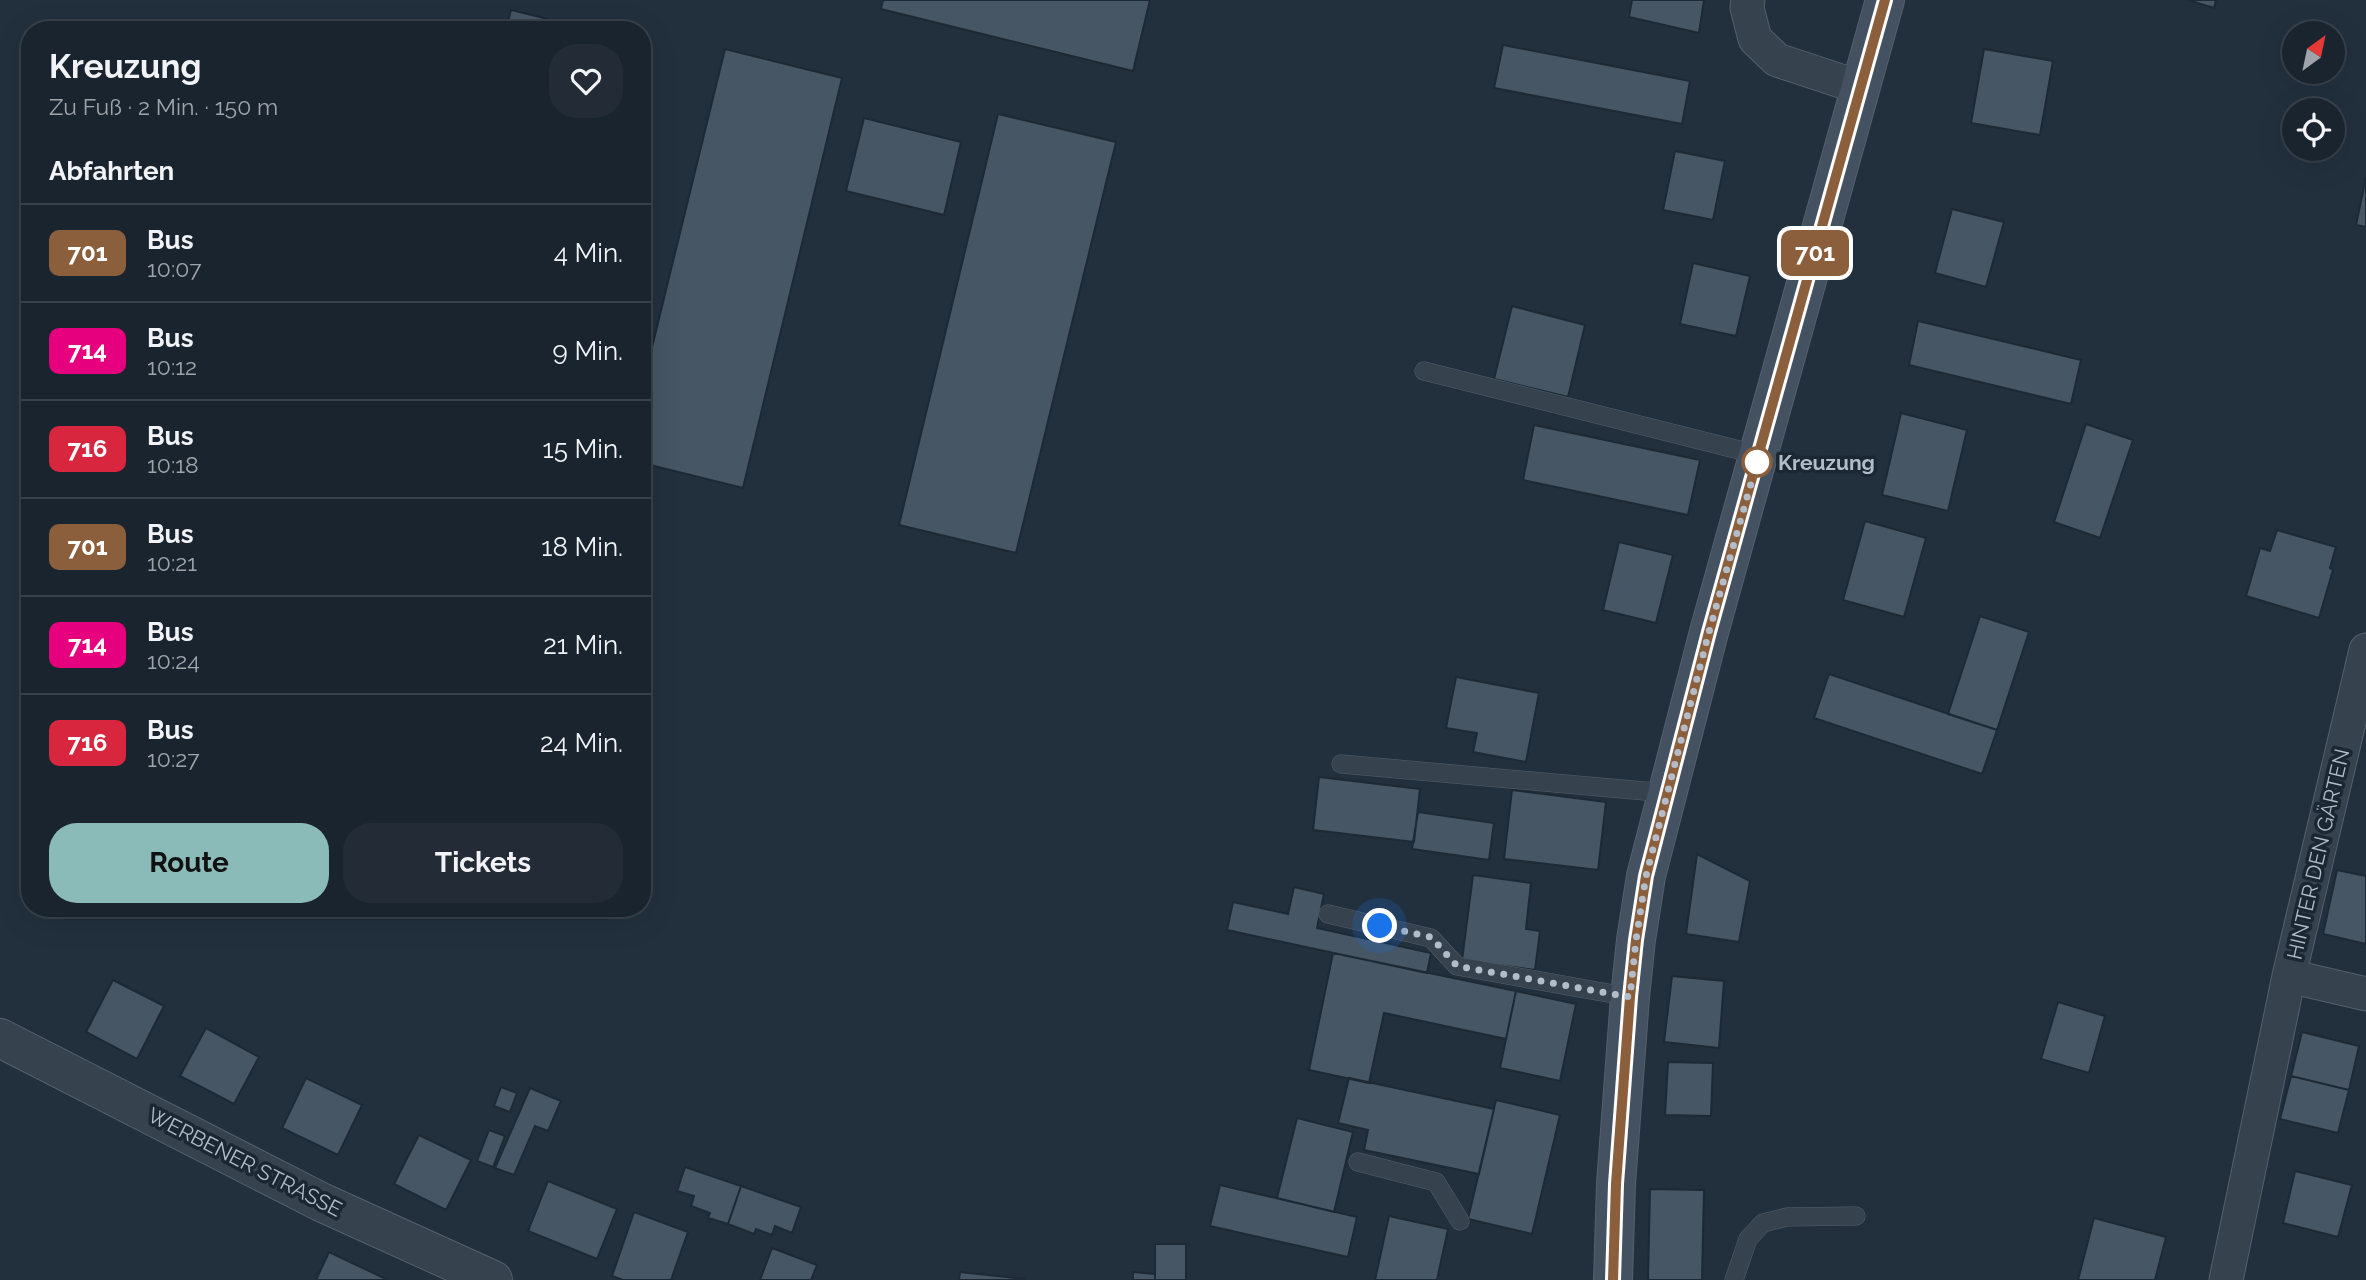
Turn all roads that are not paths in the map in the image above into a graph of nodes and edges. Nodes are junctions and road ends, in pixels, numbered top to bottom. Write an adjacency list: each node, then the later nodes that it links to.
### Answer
1 (1748, 0): 3 (street)
2 (1885, 0): 3 (main road)
3 (1862, 88): 5 (main road)
4 (1424, 371): 5 (lane)
5 (1759, 455): 8 (main road)
6 (2366, 650): 10 (street, HINTER DEN GÄRTEN)
7 (1341, 764): 8 (lane)
8 (1669, 787): 12 (main road)
9 (1328, 914): 12 (lane)
10 (2289, 976): 11 (street, HINTER DEN GÄRTEN); 20 (street, HINTER DEN GÄRTEN)
11 (2366, 994)
12 (1630, 997): 18 (main road)
13 (0, 1038): 17 (street, WERBENER STRASSE)
14 (1358, 1162): 16 (lane)
15 (1856, 1216): 19 (lane)
16 (1460, 1221)
17 (493, 1280)
18 (1613, 1280)
19 (1734, 1280)
20 (2226, 1280)

